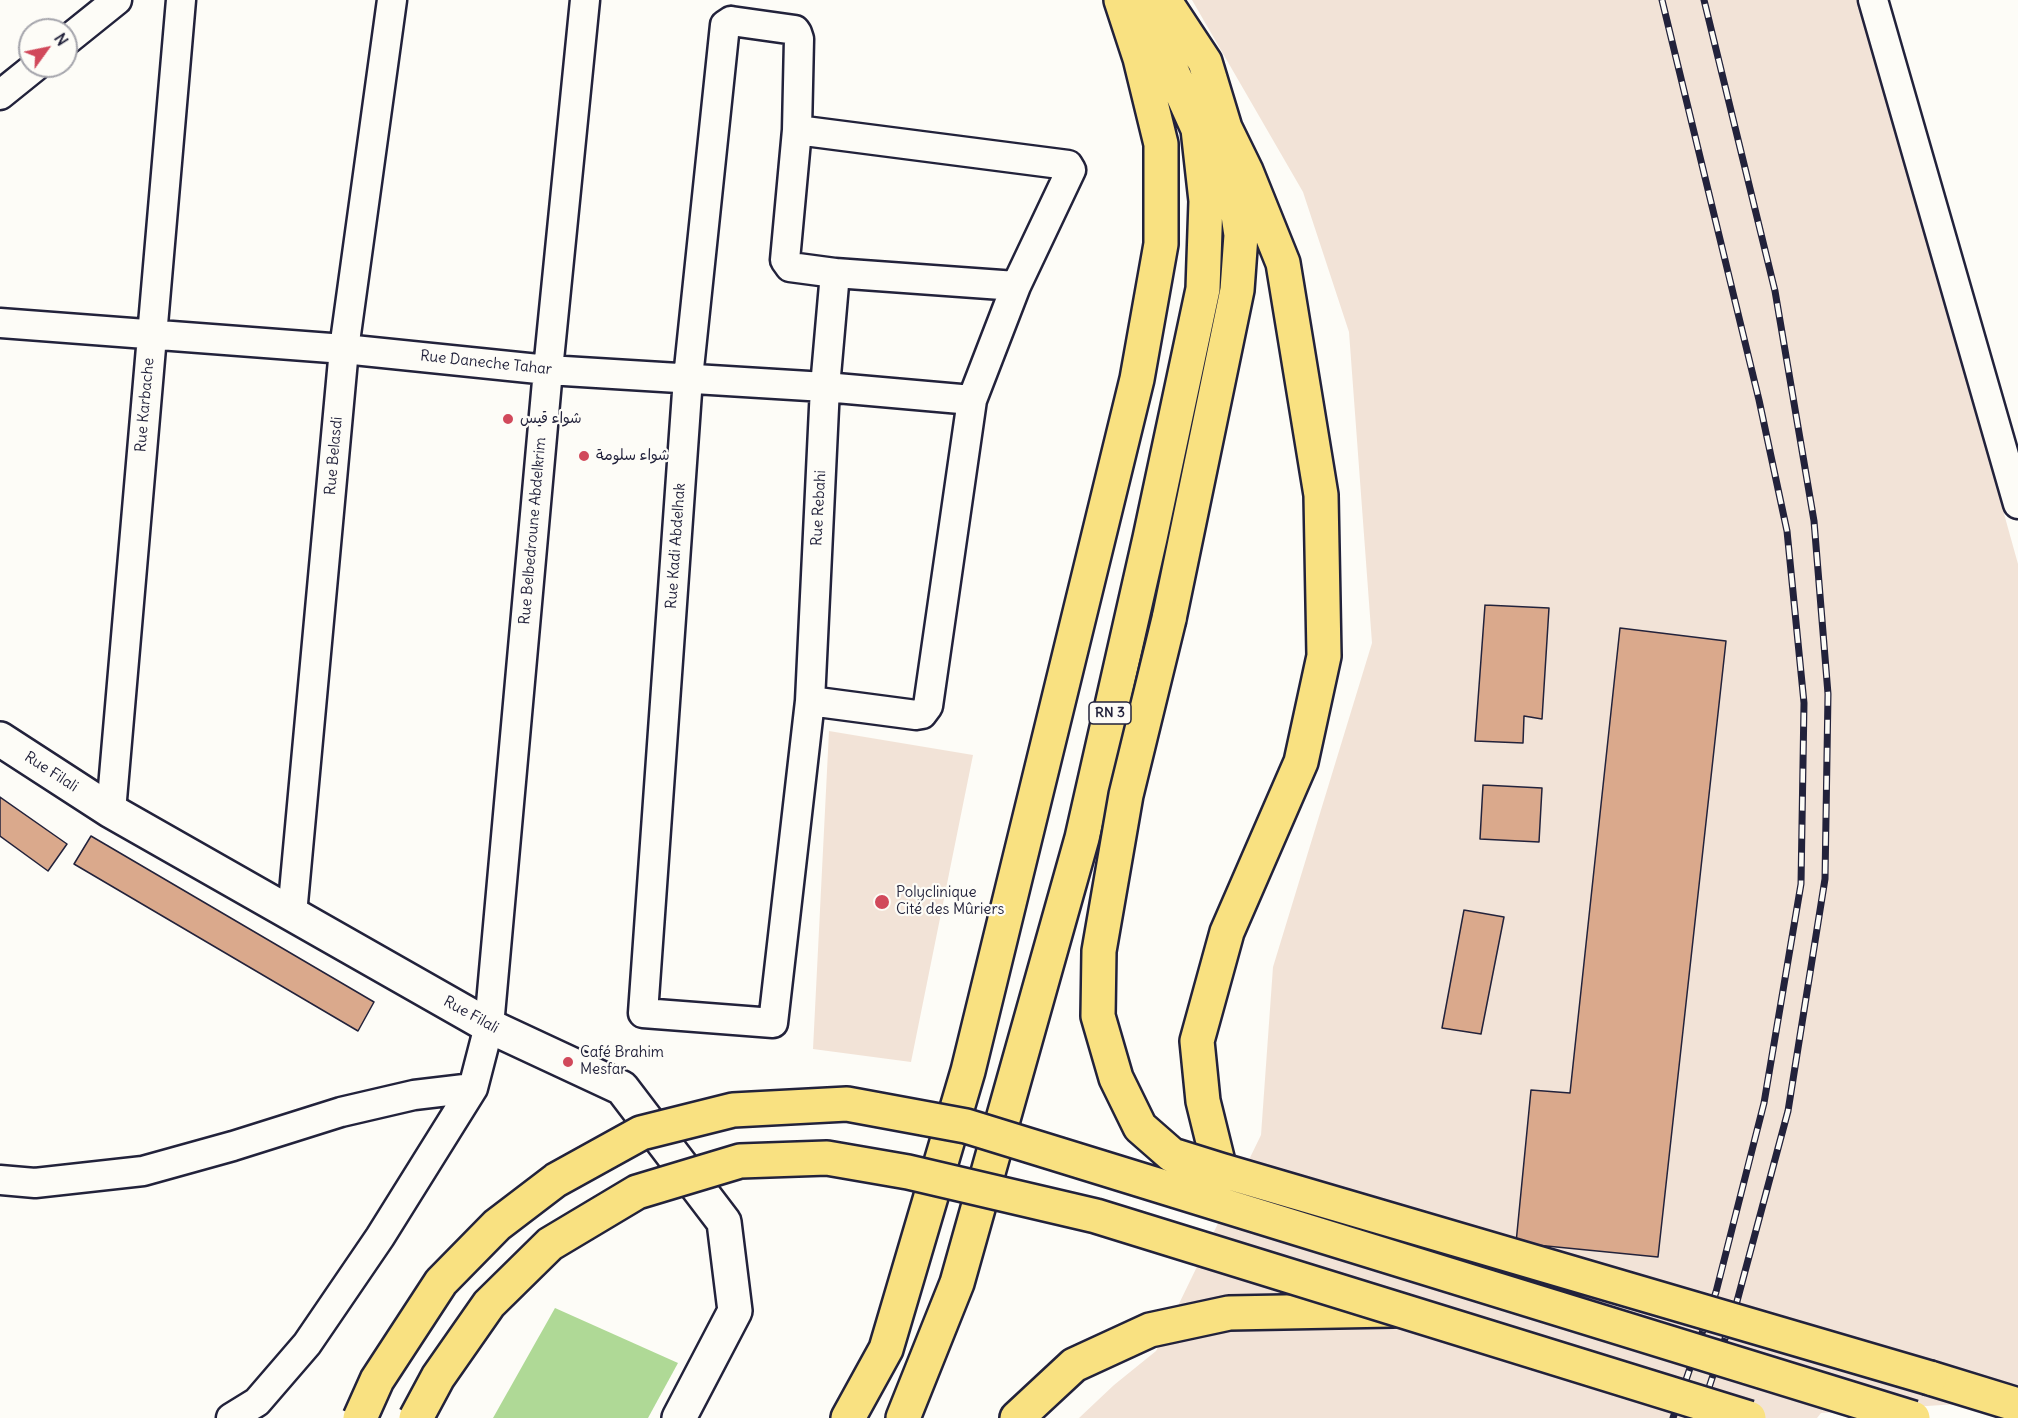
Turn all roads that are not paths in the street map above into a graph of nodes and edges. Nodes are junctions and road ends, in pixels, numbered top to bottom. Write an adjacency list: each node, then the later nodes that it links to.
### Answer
1 (117, 0): 9 (street)
2 (180, 0): 17 (street, Rue Karbache)
3 (392, 0): 18 (street, Rue Belasdi)
4 (585, 0): 19 (street, Rue Belbedroune Abdelkrim)
5 (1121, 0): 40 (main road)
6 (1140, 0): 31 (main road, RN 3)
7 (1164, 0): 12 (main road)
8 (1873, 0): 23 (street)
9 (78, 32)
10 (21, 78): 11 (street)
11 (0, 95)
12 (1225, 128): 32 (main road); 32 (main road, bridge)
13 (797, 130): 14 (street); 15 (street); 20 (street, Rue Kadi Abdelhak)
14 (835, 273): 15 (street); 21 (street, Rue Rebahi)
15 (1016, 286): 22 (street)
16 (0, 323): 17 (street, Rue Daneche Tahar)
17 (151, 334): 18 (street, Rue Daneche Tahar); 26 (street, Rue Karbache)
18 (344, 349): 19 (street, Rue Daneche Tahar); 27 (street, Rue Belasdi)
19 (548, 370): 20 (street, Rue Daneche Tahar); 29 (street, Rue Belbedroune Abdelkrim)
20 (688, 378): 21 (street, Rue Daneche Tahar); 28 (street, Rue Kadi Abdelhak)
21 (825, 387): 22 (street, Rue Daneche Tahar); 24 (street, Rue Rebahi)
22 (972, 400): 24 (street)
23 (2018, 504)
24 (810, 701): 28 (street, Rue Rebahi)
25 (0, 739): 26 (street, Rue Filali)
26 (111, 811): 27 (street, Rue Filali)
27 (292, 915): 29 (street, Rue Filali)
28 (773, 1023)
29 (489, 1026): 30 (street, Rue Belbedroune Abdelkrim); 39 (street, Rue Filali)
30 (473, 1089): 33 (street); 36 (street, Rue Belbedroune Abdelkrim)
31 (999, 1136): 37 (main road, bridge); 41 (main road, RN 3); 44 (main road, bridge)
32 (1220, 1170): 35 (main road, bridge)
33 (0, 1180)
34 (1403, 1310): 38 (main road, bridge); 42 (main road, bridge); 43 (main road, bridge)
35 (2018, 1405)
36 (231, 1418)
37 (360, 1418)
38 (416, 1418)
39 (679, 1418)
40 (849, 1418)
41 (903, 1418)
42 (1017, 1418)
43 (1749, 1418)
44 (1913, 1418)

